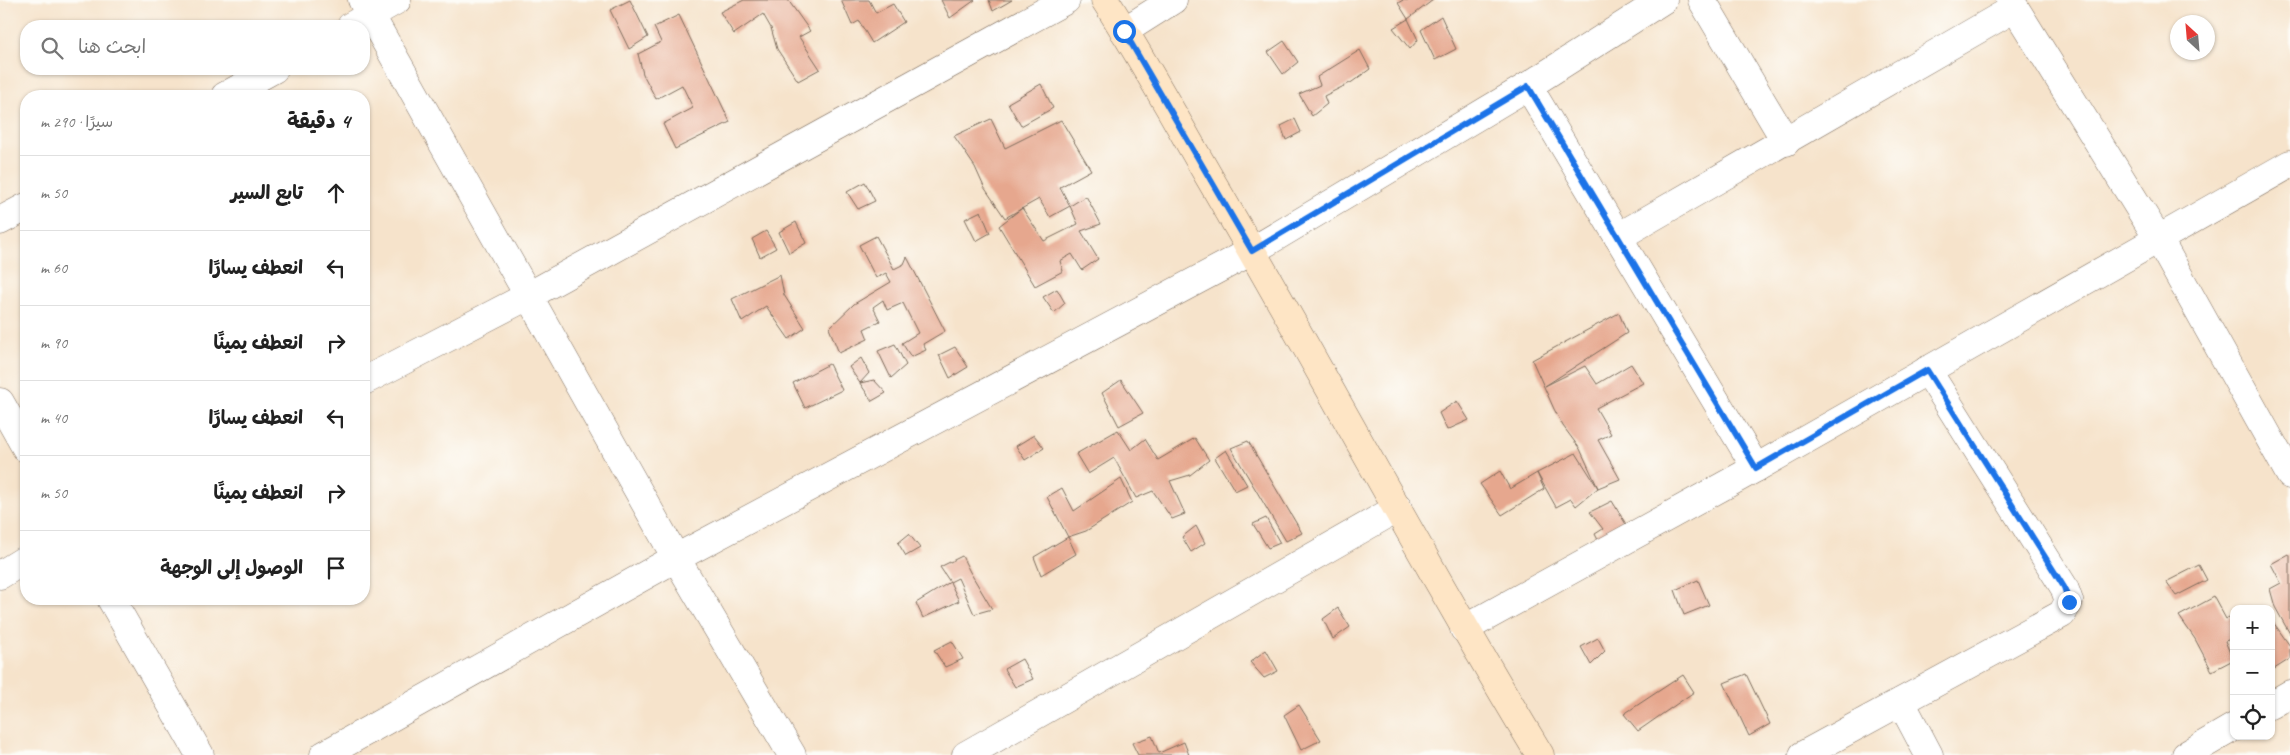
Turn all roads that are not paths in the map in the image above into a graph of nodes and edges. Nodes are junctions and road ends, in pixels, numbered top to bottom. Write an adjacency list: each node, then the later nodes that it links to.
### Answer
1 (397, 0): 8 (street)
2 (1066, 0): 21 (street)
3 (1104, 0): 10 (main road)
4 (1174, 0): 10 (street)
5 (1663, 0): 12 (street)
6 (1702, 0): 14 (street)
7 (2013, 4): 14 (street); 19 (street)
8 (361, 14)
9 (370, 29): 21 (street)
10 (1124, 31): 20 (main road)
11 (263, 75): 13 (street)
12 (1528, 86): 18 (street); 20 (street)
13 (236, 90)
14 (1786, 142): 18 (street)
15 (2290, 164): 19 (street)
16 (20, 210): 17 (street)
17 (0, 222)
18 (1618, 237): 26 (street)
19 (2159, 240): 22 (street); 27 (street)
20 (1252, 251): 28 (main road); 29 (street)
21 (530, 295): 23 (street); 29 (street)
22 (1927, 370): 26 (street); 35 (street)
23 (370, 378)
24 (0, 402): 25 (street)
25 (20, 437)
26 (1756, 468): 33 (street)
27 (2290, 475)
28 (1398, 508): 33 (main road); 41 (street)
29 (676, 558): 39 (street); 40 (street)
30 (20, 563): 31 (street)
31 (0, 575)
32 (114, 605): 38 (street)
33 (1464, 629): 42 (main road)
34 (2290, 694): 36 (street)
35 (1900, 702): 43 (street); 44 (street)
36 (2275, 703)
37 (2230, 729): 45 (street)
38 (200, 755)
39 (324, 755)
40 (792, 755)
41 (966, 755)
42 (1540, 755)
43 (1803, 755)
44 (1929, 755)
45 (2186, 755)

